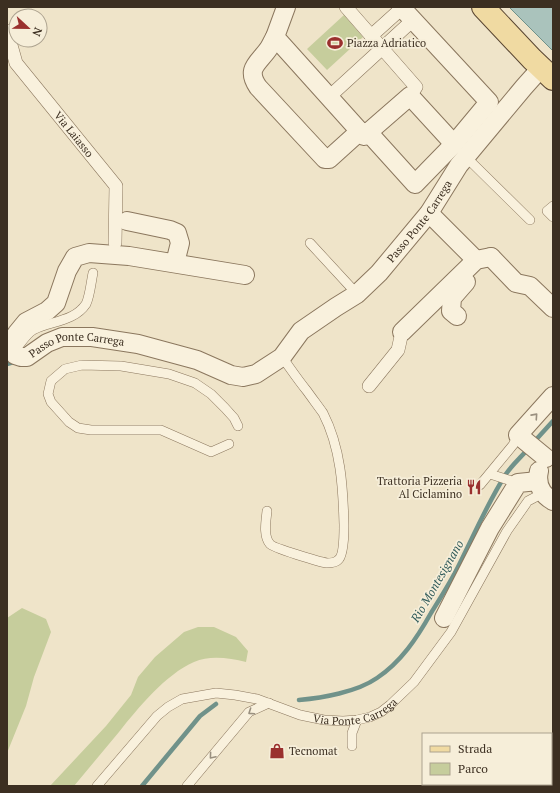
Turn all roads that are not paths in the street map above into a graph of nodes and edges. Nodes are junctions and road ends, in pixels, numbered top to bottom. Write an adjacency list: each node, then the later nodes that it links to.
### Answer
1 (285, 7): 7 (street)
2 (346, 7): 6 (street)
3 (483, 7): 9 (main road)
4 (406, 12): 6 (street); 8 (street); 13 (street)
5 (7, 31): 21 (street, Via Laiasso)
6 (371, 36): 8 (street)
7 (274, 37): 11 (street); 12 (street)
8 (382, 48): 10 (street); 11 (street)
9 (547, 73): 14 (street, Passo Ponte Carrega)
10 (410, 96): 12 (street); 13 (street)
11 (329, 98): 12 (street)
12 (364, 132): 13 (street)
13 (454, 144)
14 (466, 157): 16 (street, Passo Ponte Carrega); 19 (lane)
15 (553, 206): 17 (lane)
16 (429, 213): 22 (street); 26 (street, Passo Ponte Carrega)
17 (553, 217)
18 (127, 220): 23 (street)
19 (530, 220)
20 (310, 242): 26 (lane)
21 (115, 243)
22 (483, 259): 27 (street); 28 (street); 29 (street)
23 (175, 263): 25 (street, Passo Ponte Carrega); 30 (street, Passo Ponte Carrega)
24 (93, 273): 30 (lane)
25 (245, 274)
26 (357, 294): 31 (street, Passo Ponte Carrega)
27 (553, 308)
28 (457, 316)
29 (402, 332): 32 (street)
30 (13, 352): 31 (street, Passo Ponte Carrega)
31 (282, 357): 42 (lane)
32 (369, 386)
33 (553, 396): 35 (street, one-way to 33)
34 (238, 426): 36 (lane, Passo Ponte Carrega)
35 (518, 435): 37 (street); 38 (lane)
36 (229, 444)
37 (546, 454): 41 (street)
38 (490, 474): 39 (lane); 40 (lane)
39 (515, 483): 41 (street); 43 (street)
40 (480, 485)
41 (545, 492): 45 (lane, Via Ponte Carrega)
42 (267, 511)
43 (444, 618)
44 (269, 703): 45 (lane, Via Ponte Carrega); 47 (lane, Via Ponte Carrega); 48 (lane, one-way to 48)
45 (357, 720): 46 (lane)
46 (352, 746)
47 (98, 786)
48 (187, 786)

